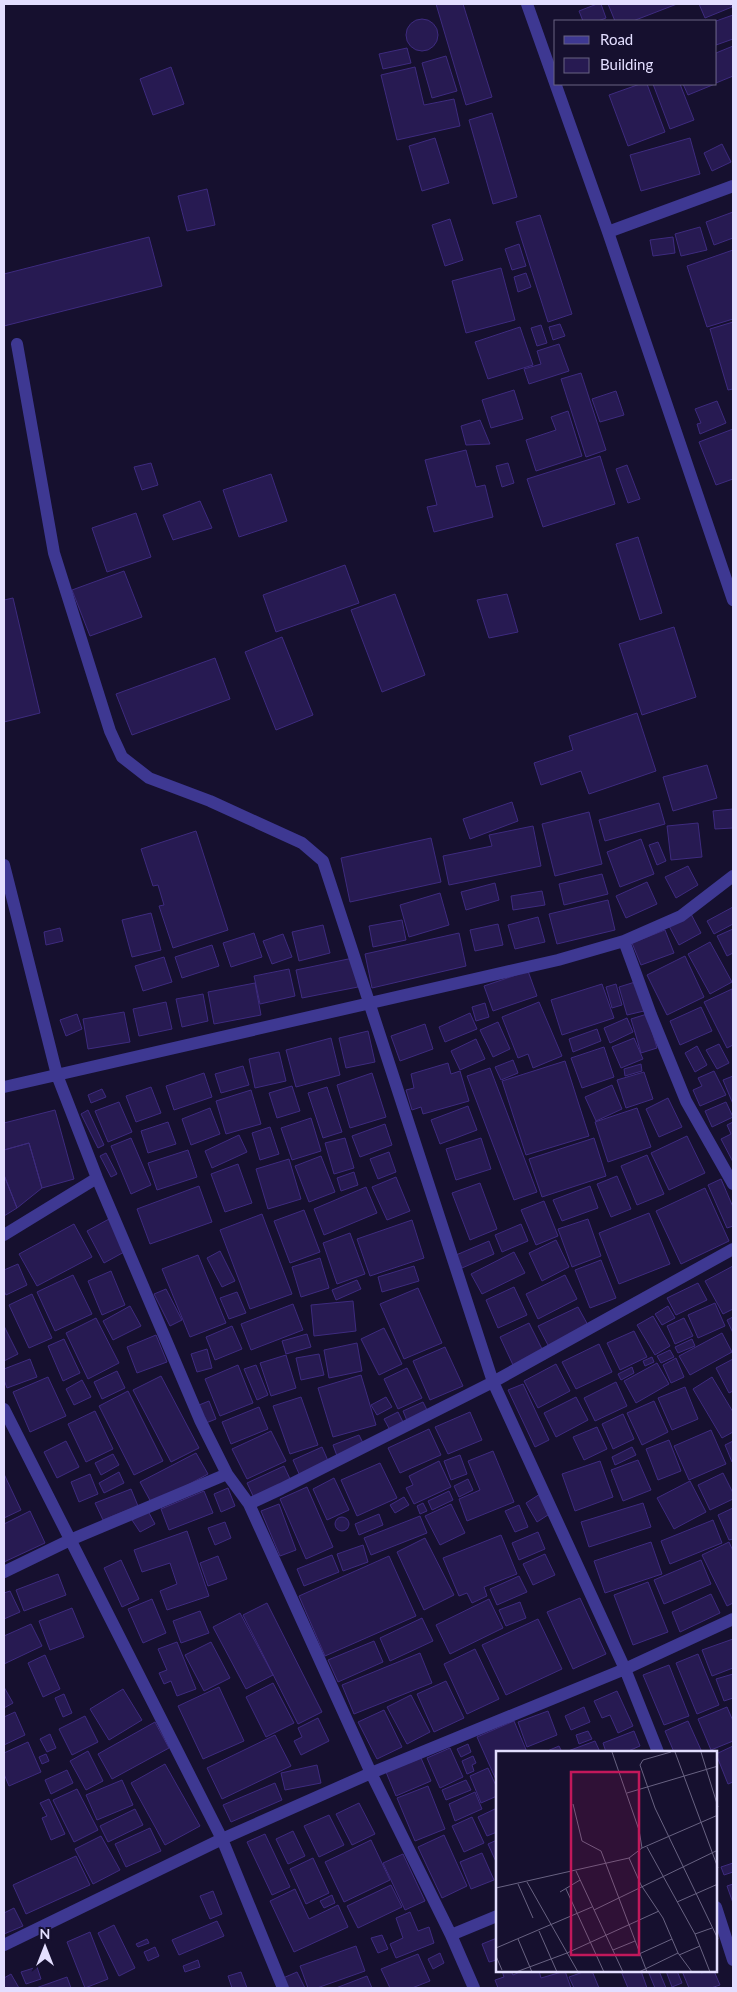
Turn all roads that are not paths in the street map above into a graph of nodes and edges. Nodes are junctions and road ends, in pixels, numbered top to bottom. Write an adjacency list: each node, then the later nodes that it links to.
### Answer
1 (527, 4): 2 (street)
2 (554, 80)
3 (556, 85): 5 (street)
4 (733, 186): 5 (street)
5 (608, 232): 7 (street)
6 (17, 344): 11 (street)
7 (733, 600)
8 (4, 865): 12 (street)
9 (733, 876): 10 (street)
10 (624, 941): 11 (street); 15 (street)
11 (368, 1003): 12 (street); 18 (street)
12 (57, 1075): 13 (street); 14 (street)
13 (4, 1087)
14 (96, 1178): 16 (street); 20 (street)
15 (733, 1184)
16 (4, 1235)
17 (733, 1249): 18 (street)
18 (493, 1382): 21 (street); 25 (street)
19 (4, 1410): 22 (street)
20 (227, 1474): 21 (street); 22 (street)
21 (249, 1504): 27 (street)
22 (70, 1540): 23 (street); 28 (street)
23 (4, 1572)
24 (733, 1619): 25 (street)
25 (625, 1669): 26 (street); 27 (street)
26 (658, 1751)
27 (372, 1773): 28 (street); 31 (street)
28 (222, 1839): 32 (street); 34 (street)
29 (717, 1910): 33 (street)
30 (496, 1916): 31 (street)
31 (451, 1935): 35 (street)
32 (4, 1945)
33 (733, 1960)
34 (283, 1988)
35 (474, 1988)

